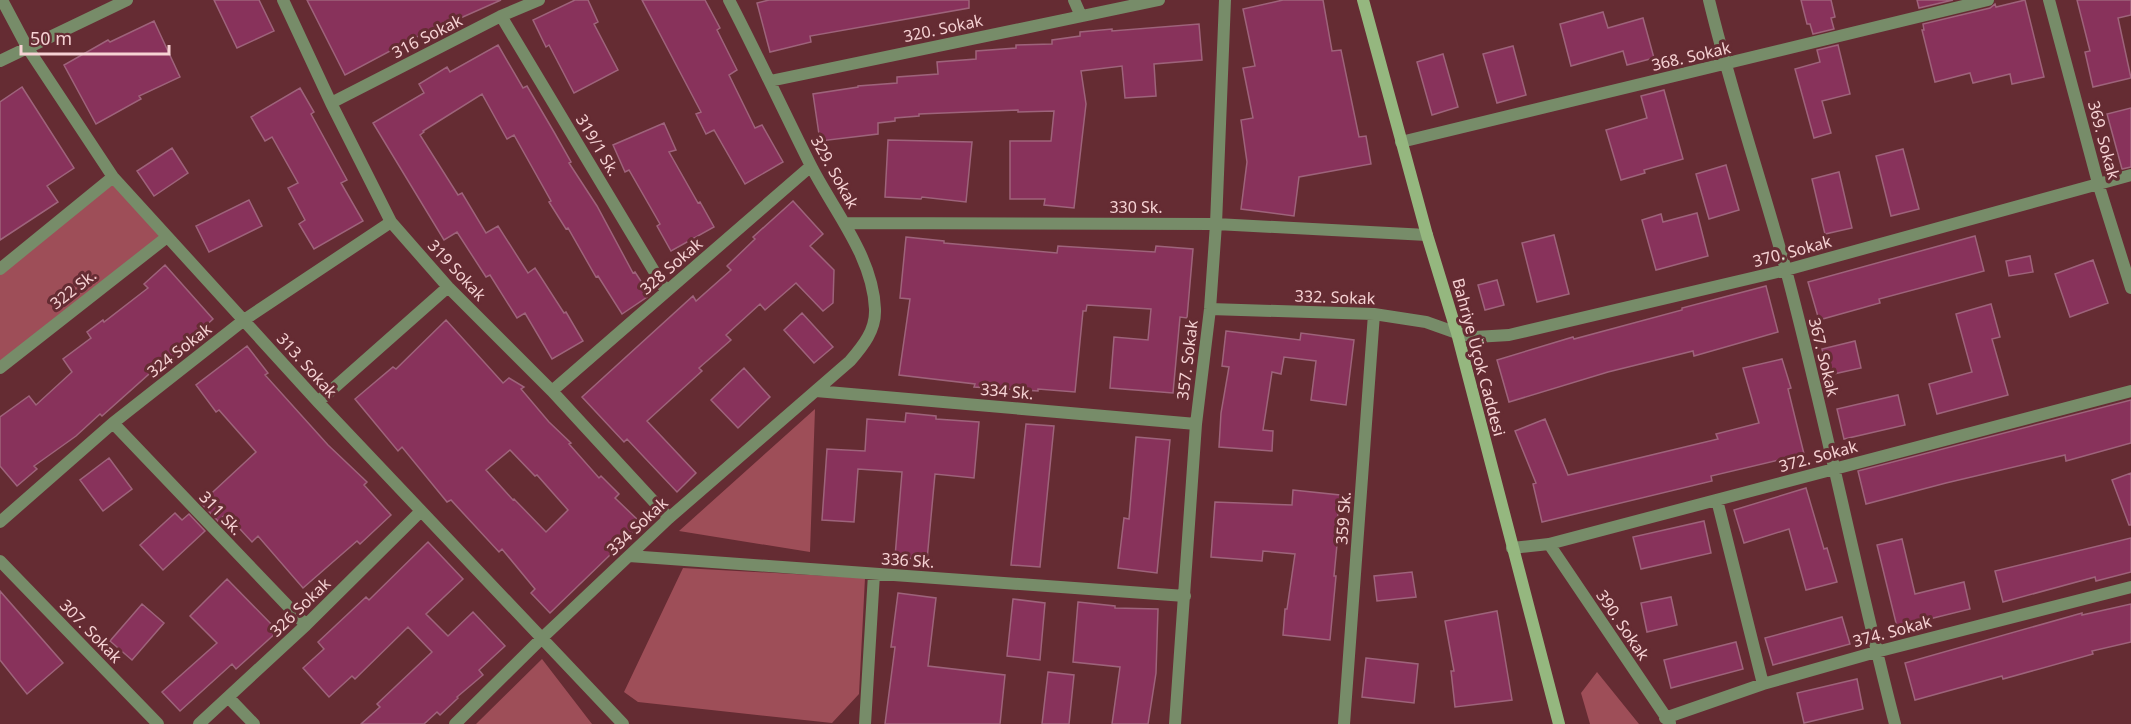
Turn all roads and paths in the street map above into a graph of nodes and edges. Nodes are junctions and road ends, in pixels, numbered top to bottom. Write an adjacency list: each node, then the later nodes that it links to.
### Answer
1 (2, 0): 15 (street, 313. Sokak)
2 (127, 0): 15 (street)
3 (283, 0): 19 (street, 319 Sokak)
4 (538, 0): 14 (street, 316 Sokak)
5 (729, 0): 18 (street, 329. Sokak)
6 (1074, 0): 13 (street)
7 (1159, 0): 13 (street, 320. Sokak)
8 (1225, 0): 27 (street, 357. Sokak)
9 (1363, 0): 20 (street, Bahriye Üçok Caddesi)
10 (1709, 0): 17 (street, 367. Sokak)
11 (1988, 0): 17 (street, 368. Sokak)
12 (2049, 0): 24 (street, 369. Sokak)
13 (1081, 15): 18 (street, 320. Sokak)
14 (501, 16): 19 (street, 316 Sokak); 34 (street, 319/1 Sk.)
15 (27, 47): 16 (street); 23 (street, 313. Sokak)
16 (0, 61)
17 (1724, 65): 20 (street, 368. Sokak); 31 (street, 367. Sokak)
18 (770, 81): 21 (street, 329. Sokak)
19 (331, 103): 25 (street, 319 Sokak)
20 (1401, 142): 28 (street, Bahriye Üçok Caddesi)
21 (811, 166): 26 (street, 329. Sokak); 34 (street, 328 Sokak)
22 (2131, 175): 24 (street, 370. Sokak)
23 (112, 177): 29 (street, 313. Sokak); 30 (street)
24 (2098, 183): 31 (street, 370. Sokak); 33 (street, 369. Sokak)
25 (391, 222): 32 (street, 319 Sokak); 37 (street, 324 Sokak)
26 (844, 223): 27 (street, 330 Sk.); 39 (street, 329. Sokak)
27 (1216, 224): 28 (street, 330 Sk.); 35 (street, 357. Sokak)
28 (1427, 236): 38 (street, Bahriye Üçok Caddesi)
29 (167, 237): 37 (street, 313. Sokak); 40 (street, 322 Sk.)
30 (0, 269)
31 (1786, 270): 38 (street, 370. Sokak); 47 (street, 367. Sokak)
32 (448, 287): 41 (street, 319 Sokak); 44 (street)
33 (2131, 288)
34 (666, 291): 41 (street, 328 Sokak)
35 (1209, 309): 36 (street, 332. Sokak); 46 (street, 357. Sokak)
36 (1374, 314): 38 (street, 332. Sokak); 72 (street, 359 Sk.)
37 (244, 320): 44 (street, 313. Sokak); 45 (street, 324 Sokak)
38 (1458, 333): 53 (street, Bahriye Üçok Caddesi)
39 (850, 361): 42 (street, 334 Sokak)
40 (0, 368)
41 (552, 391): 50 (street, 319 Sokak)
42 (816, 391): 46 (street, 334 Sk.); 50 (street, 334 Sokak)
43 (2131, 391): 47 (street, 372. Sokak)
44 (318, 402): 49 (street, 313. Sokak)
45 (113, 423): 51 (street, 324 Sokak); 59 (street, 311 Sk.)
46 (1196, 424): 58 (street, 357. Sokak)
47 (1834, 469): 48 (street, 372. Sokak); 61 (street, 367. Sokak)
48 (1717, 500): 52 (street, 372. Sokak); 62 (street)
49 (421, 511): 59 (street, 326 Sokak); 60 (street, 313. Sokak)
50 (669, 518): 54 (street, 334 Sokak)
51 (0, 522)
52 (1549, 544): 53 (street, 372. Sokak); 64 (street, 390. Sokak)
53 (1512, 548): 73 (street, Bahriye Üçok Caddesi)
54 (629, 556): 56 (street, 336 Sk.); 60 (street, 334 Sokak)
55 (0, 561): 65 (street, 307. Sokak)
56 (874, 574): 58 (street, 336 Sk.); 70 (street)
57 (2131, 586): 61 (street, 374. Sokak)
58 (1185, 596): 71 (street, 357. Sokak)
59 (306, 625): 63 (street, 326 Sokak)
60 (542, 638): 68 (street, 334 Sokak); 69 (street, 313. Sokak)
61 (1876, 652): 62 (street, 374. Sokak); 74 (street, 367. Sokak)
62 (1763, 684): 64 (street, 374. Sokak)
63 (228, 697): 66 (street, 326 Sokak); 67 (street)
64 (1668, 721)
65 (158, 724)
66 (199, 724)
67 (254, 724)
68 (455, 724)
69 (624, 724)
70 (865, 724)
71 (1175, 724)
72 (1344, 724)
73 (1559, 724)
74 (1895, 724)

